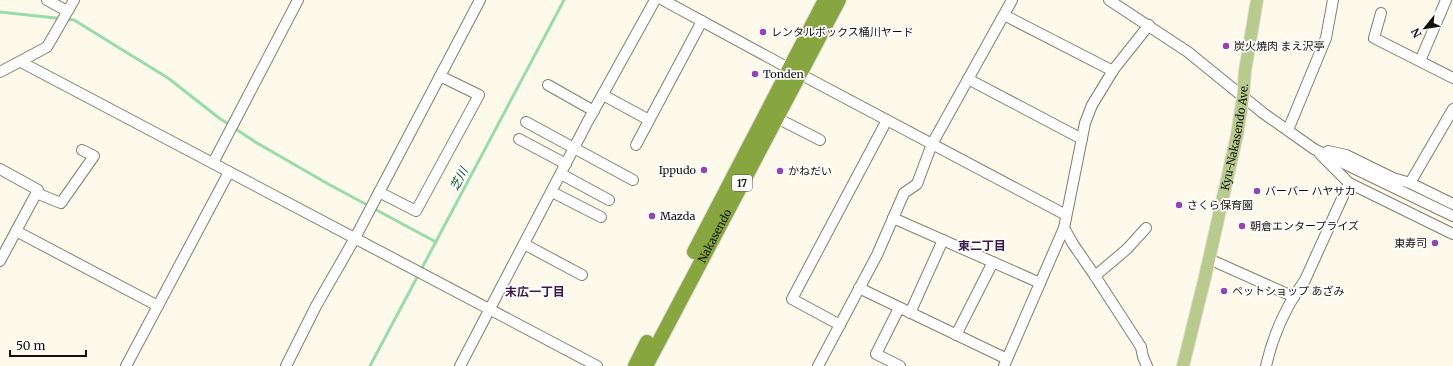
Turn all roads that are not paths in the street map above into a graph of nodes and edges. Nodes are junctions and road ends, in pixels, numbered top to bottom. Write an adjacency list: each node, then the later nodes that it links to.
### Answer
1 (47, 0): 14 (street)
2 (74, 0): 14 (street)
3 (298, 0): 45 (street)
4 (655, 0): 28 (street)
5 (662, 0): 17 (street)
6 (825, 0): 21 (highway, Nakasendo / 17)
7 (839, 0): 21 (highway, Nakasendo / 17)
8 (1012, 0): 16 (street)
9 (1109, 0): 18 (street)
10 (1257, 0): 29 (main road, Kyu-Nakasendo Ave.)
11 (1333, 0): 36 (street)
12 (1446, 0): 19 (street)
13 (476, 1): 24 (street)
14 (67, 11): 20 (street)
15 (1381, 13): 19 (street)
16 (1004, 15): 22 (street); 26 (street)
17 (702, 21): 21 (street); 33 (street)
18 (1148, 25): 22 (street); 29 (street)
19 (1420, 61): 25 (street)
20 (21, 62): 23 (street); 45 (street)
21 (795, 71): 32 (highway, Nakasendo / 17); 34 (street); 88 (highway, Nakasendo / 17)
22 (1113, 71): 37 (street)
23 (0, 72)
24 (440, 76): 53 (street); 53 (street)
25 (1453, 78)
26 (968, 79): 37 (street); 40 (street)
27 (548, 85): 31 (street)
28 (603, 95): 31 (street); 33 (street)
29 (1243, 97): 36 (street); 69 (main road, Kyu-Nakasendo Ave.)
30 (1453, 109): 52 (street)
31 (594, 112): 42 (street)
32 (777, 118): 39 (street); 89 (highway, Nakasendo / 17)
33 (649, 120): 41 (street)
34 (887, 120): 40 (street); 81 (street)
35 (526, 122): 42 (street)
36 (1288, 130): 43 (street)
37 (1082, 139): 58 (street)
38 (519, 140): 46 (street)
39 (820, 140)
40 (932, 144): 58 (street); 61 (street)
41 (636, 145)
42 (574, 148): 46 (street); 50 (street)
43 (1314, 149): 51 (street); 52 (street); 59 (street)
44 (82, 150): 55 (street)
45 (213, 163): 48 (street)
46 (566, 164): 49 (street)
47 (0, 169): 55 (street)
48 (229, 172): 66 (street); 77 (street)
49 (561, 174): 54 (street); 56 (street)
50 (633, 180)
51 (1349, 183): 65 (street); 76 (street)
52 (1410, 183): 57 (street)
53 (379, 192): 66 (street)
54 (552, 192): 60 (street); 68 (street)
55 (36, 193): 64 (street)
56 (609, 200)
57 (1453, 204)
58 (1066, 215): 62 (street)
59 (1453, 216)
60 (601, 217)
61 (893, 218): 67 (street); 75 (street)
62 (1064, 228): 73 (street); 74 (street)
63 (1146, 228): 73 (street)
64 (16, 231): 70 (street); 77 (street)
65 (1453, 234)
66 (355, 238): 79 (street); 85 (street)
67 (943, 240): 71 (street); 80 (street)
68 (524, 244): 72 (street); 79 (street)
69 (1209, 259): 76 (street); 93 (main road, Kyu-Nakasendo Ave.)
70 (0, 261)
71 (993, 262): 74 (street); 82 (street)
72 (582, 275)
73 (1095, 276): 92 (street)
74 (1040, 283): 83 (street)
75 (859, 288): 78 (street); 81 (street)
76 (1294, 298): 94 (street)
77 (158, 306): 84 (street)
78 (899, 308): 80 (street); 91 (street)
79 (490, 310): 86 (street); 87 (street)
80 (910, 313): 82 (street)
81 (840, 325): 90 (street)
82 (956, 335): 83 (street)
83 (1006, 363)
84 (126, 366)
85 (286, 366)
86 (460, 366)
87 (597, 366)
88 (634, 366)
89 (646, 366)
90 (818, 366)
91 (900, 366)
92 (1147, 366)
93 (1183, 366)
94 (1266, 366)

